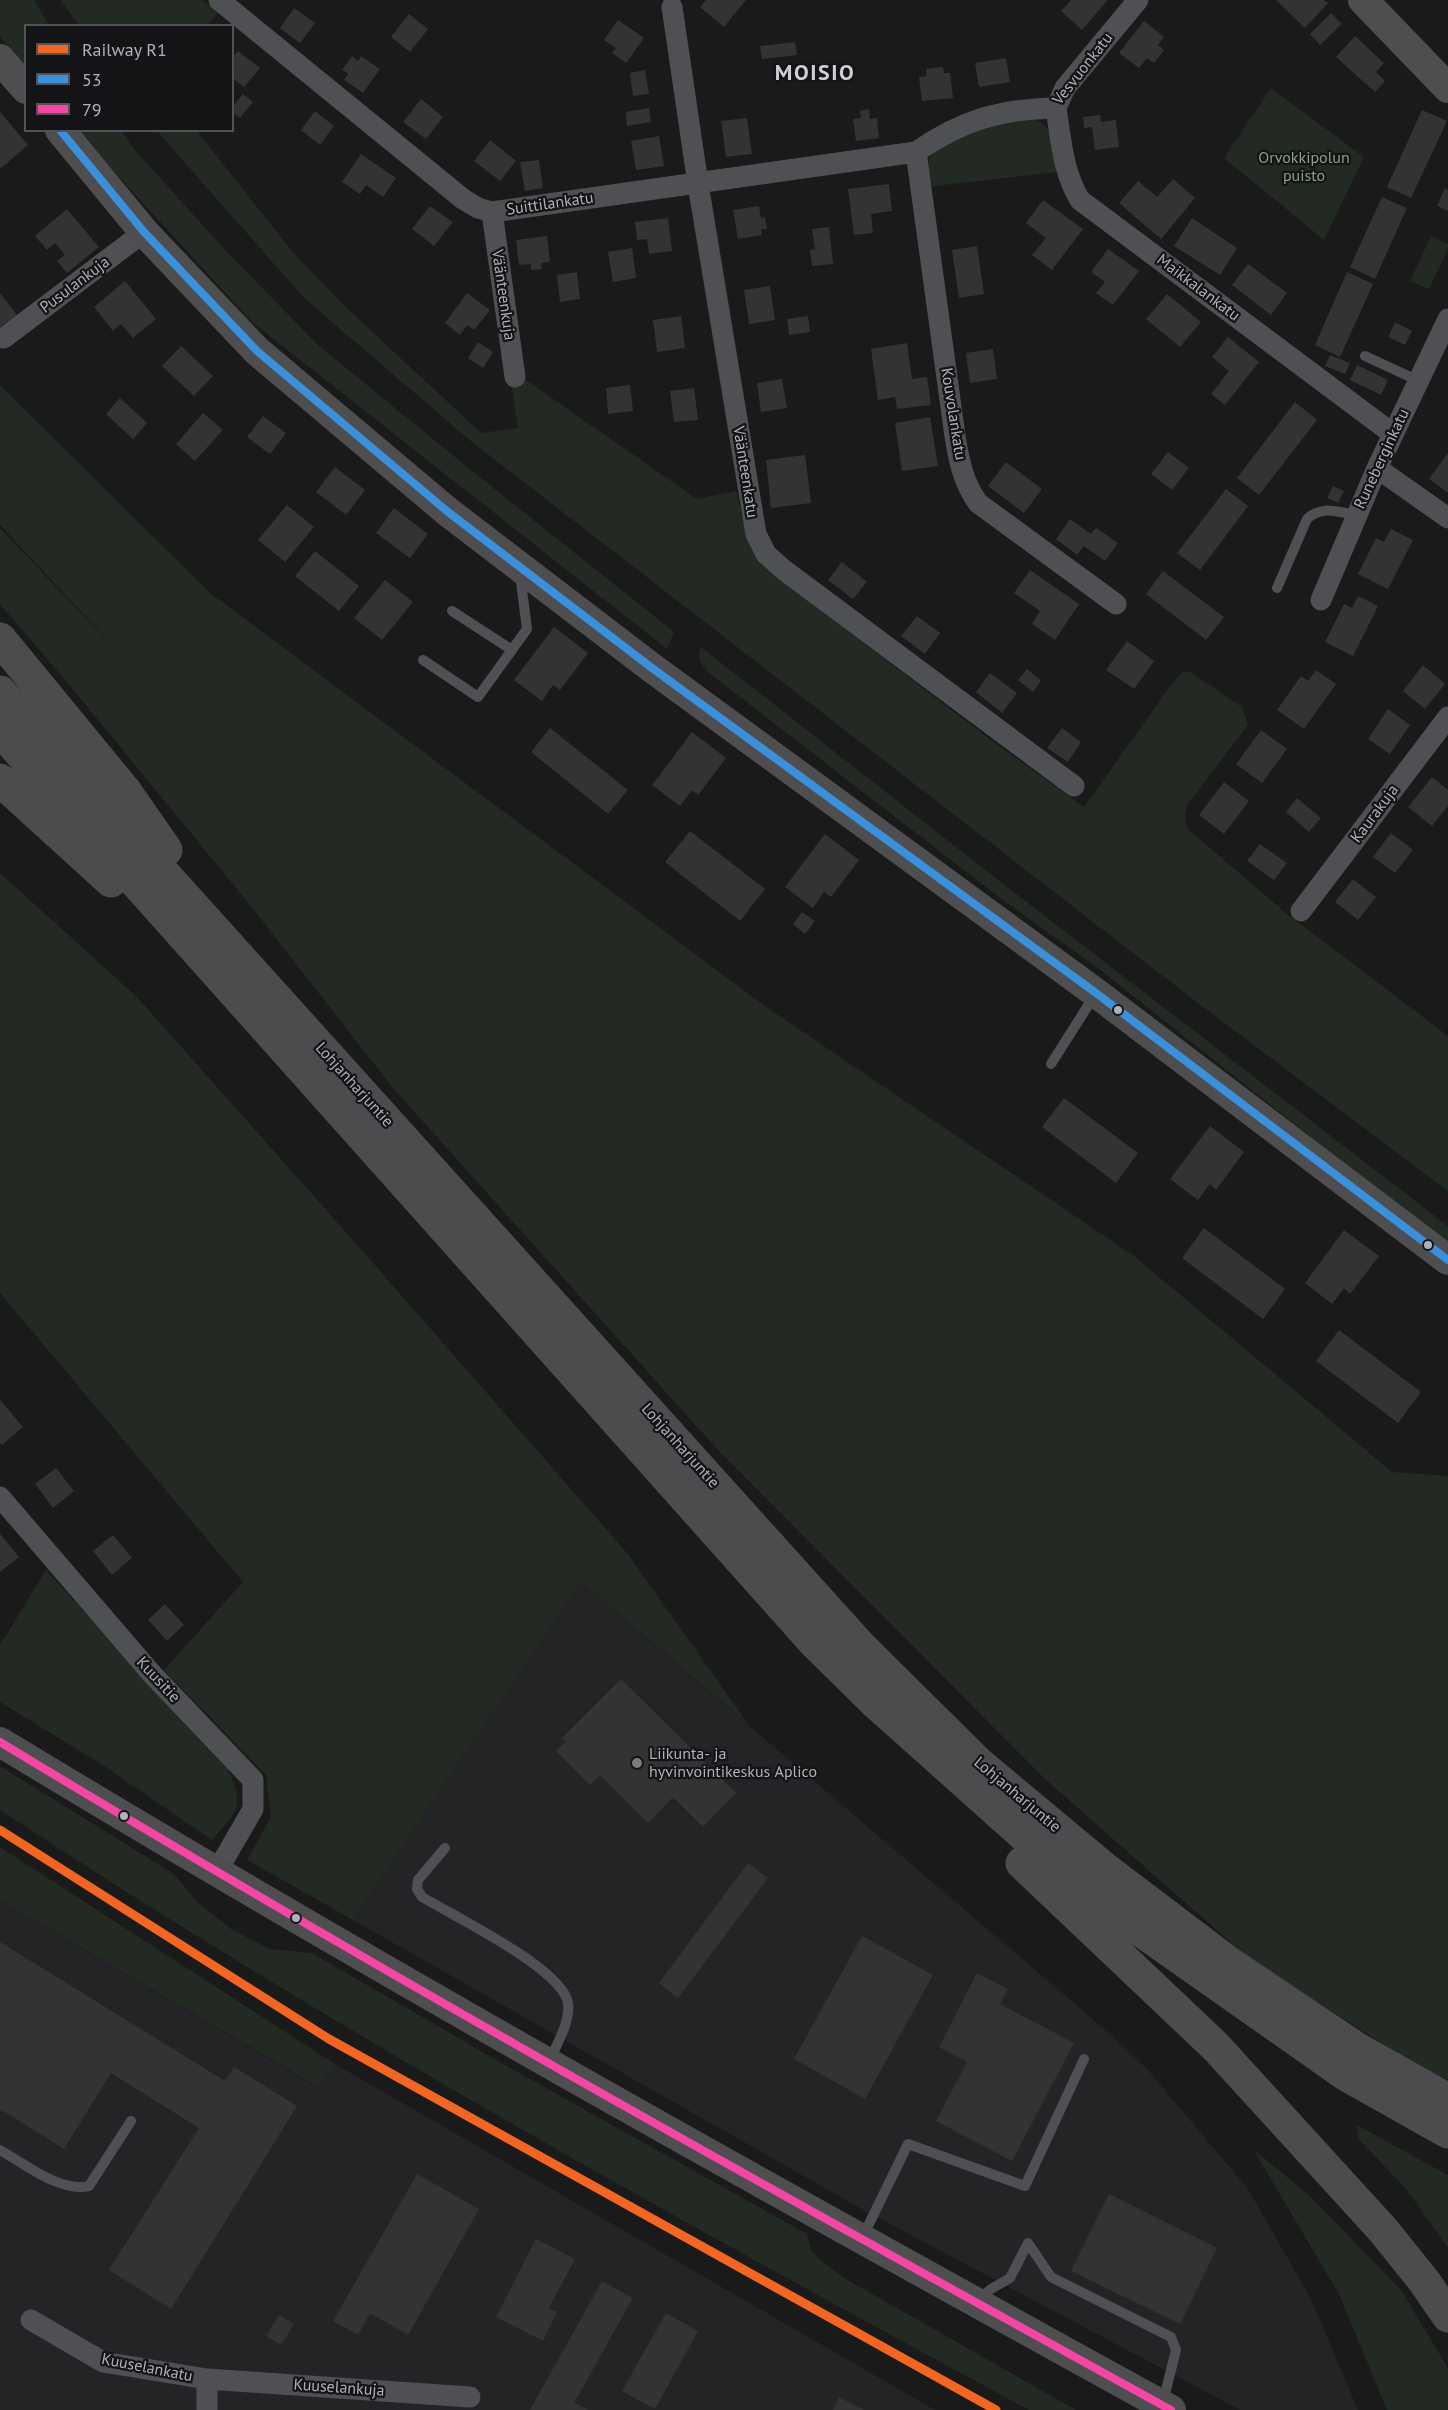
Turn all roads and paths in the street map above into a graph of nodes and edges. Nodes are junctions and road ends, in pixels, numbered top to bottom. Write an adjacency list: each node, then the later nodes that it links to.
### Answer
1 (219, 0): 12 (street, Suittilankatu)
2 (1138, 0): 8 (street, Vesvuonkatu)
3 (1363, 0): 7 (street)
4 (670, 2): 11 (street, Väänteenkatu)
5 (1, 60): 6 (street)
6 (24, 87)
7 (1448, 88)
8 (1056, 108): 10 (street, Vesvuonkatu); 19 (street, Maikkalankatu)
9 (62, 132): 13 (street)
10 (916, 152): 11 (street, Suittilankatu); 26 (street, Kouvolankatu)
11 (698, 184): 12 (street, Suittilankatu); 35 (street, Väänteenkatu)
12 (492, 212): 17 (street, Väänteenkuja)
13 (144, 232): 15 (street, Pusulankuja); 23 (street)
14 (1448, 319): 18 (street, Runeberginkatu)
15 (4, 338)
16 (1365, 356): 18 (lane)
17 (515, 377)
18 (1419, 381): 19 (street, Runeberginkatu)
19 (1393, 434): 20 (street, Runeberginkatu)
20 (1377, 468): 21 (street, Runeberginkatu); 22 (street)
21 (1356, 515): 24 (lane); 25 (street, Runeberginkatu)
22 (1448, 518)
23 (519, 566): 29 (lane); 38 (street)
24 (1277, 588)
25 (1321, 600)
26 (1116, 604)
27 (452, 611): 29 (lane)
28 (0, 639): 37 (highway)
29 (512, 650): 30 (lane)
30 (423, 660)
31 (0, 692): 37 (highway, Lohjanharjuntie)
32 (1448, 717): 36 (street, Kaurakuja)
33 (0, 730): 37 (highway, Lohjanharjuntie)
34 (0, 780): 37 (highway)
35 (1074, 786)
36 (1301, 910)
37 (242, 980): 42 (highway, Lohjanharjuntie); 48 (highway, Lohjanharjuntie)
38 (1096, 993): 39 (lane); 40 (street)
39 (1051, 1064)
40 (1448, 1260)
41 (0, 1497): 45 (street, Kuusitie)
42 (876, 1703): 50 (highway, Lohjanharjuntie); 54 (highway)
43 (0, 1742): 45 (street)
44 (445, 1848): 47 (lane)
45 (216, 1873): 47 (street)
46 (1084, 2059): 52 (lane)
47 (549, 2063): 53 (street)
48 (1448, 2100)
49 (131, 2121): 51 (lane)
50 (1448, 2132)
51 (0, 2150)
52 (869, 2224)
53 (976, 2302): 58 (street); 58 (lane)
54 (1448, 2316)
55 (31, 2320): 56 (street, Kuuselankatu)
56 (207, 2379): 57 (street, Kuuselankuja); 59 (street, Kuuselankatu)
57 (470, 2397)
58 (1167, 2408)
59 (207, 2410)

